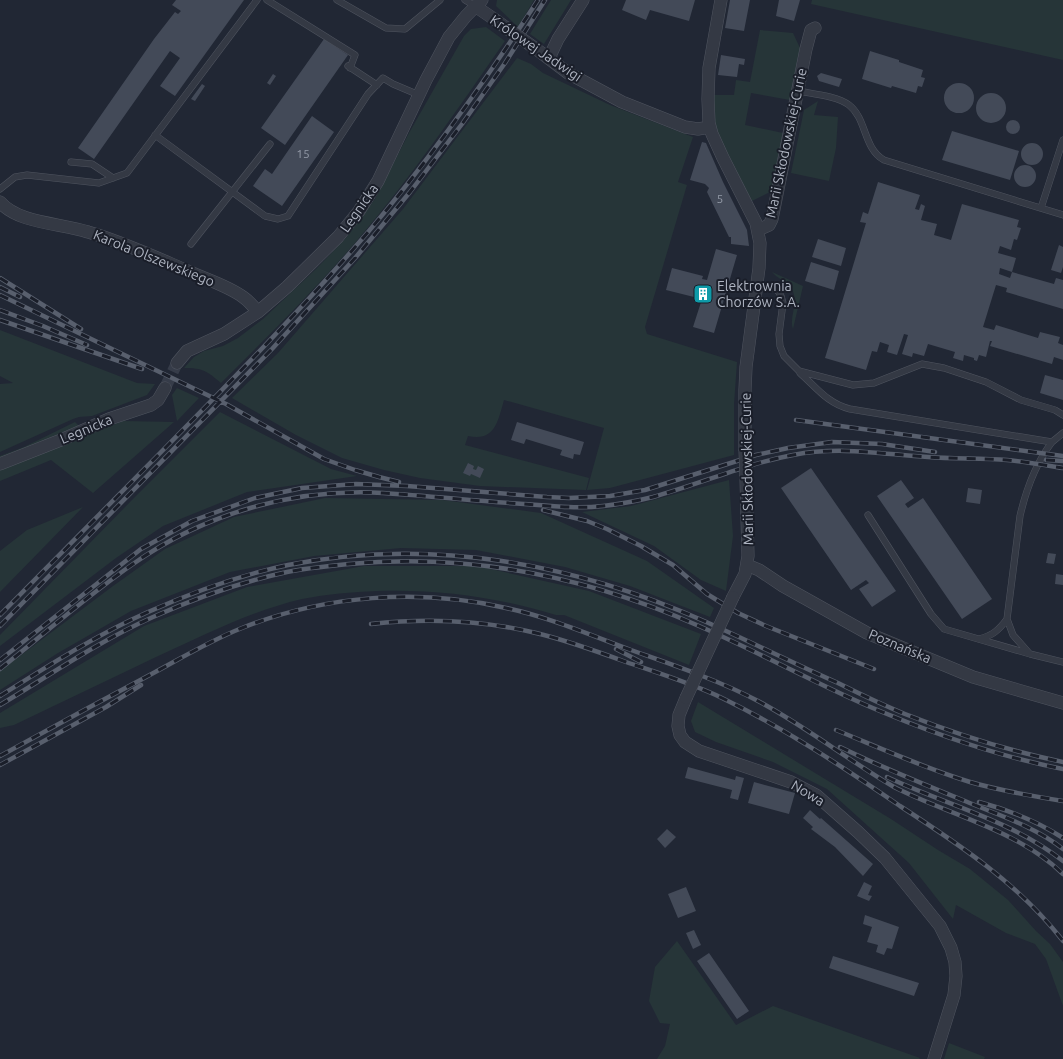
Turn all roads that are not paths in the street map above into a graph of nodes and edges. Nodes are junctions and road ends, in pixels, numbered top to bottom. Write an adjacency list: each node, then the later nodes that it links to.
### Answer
1 (267, 0): 10 (lane)
2 (337, 0): 3 (lane)
3 (440, 0)
4 (583, 0): 9 (street)
5 (721, 0): 13 (street)
6 (255, 1): 14 (lane)
7 (474, 2): 9 (street, Królowej Jadwigi, bridge); 12 (street, Legnicka)
8 (814, 28): 11 (street, Marii Skłodowskiej-Curie)
9 (546, 56): 13 (street, Królowej Jadwigi)
10 (377, 85): 12 (lane); 20 (lane)
11 (798, 91): 22 (lane); 24 (street, Marii Skłodowskiej-Curie)
12 (419, 95): 27 (street, Legnicka)
13 (710, 128): 24 (street)
14 (155, 136): 18 (lane); 20 (lane)
15 (1063, 140): 22 (lane)
16 (270, 144): 20 (lane)
17 (71, 162): 18 (lane)
18 (113, 178): 19 (lane)
19 (0, 189)
20 (232, 192): 25 (lane)
21 (0, 202): 27 (street, Karola Olszewskiego)
22 (1041, 208): 23 (lane)
23 (1063, 215)
24 (758, 230): 26 (street, Marii Skłodowskiej-Curie)
25 (191, 244)
26 (757, 284): 29 (lane); 36 (street, Marii Skłodowskiej-Curie, bridge)
27 (258, 312): 28 (street, Legnicka)
28 (177, 363)
29 (799, 371): 31 (lane); 33 (lane)
30 (166, 388): 34 (street, Legnicka)
31 (1063, 415)
32 (1063, 433): 33 (lane)
33 (1052, 442): 37 (lane)
34 (0, 464)
35 (868, 516): 38 (lane)
36 (747, 564): 41 (street, Poznańska); 42 (street, Nowa, bridge)
37 (1007, 619): 38 (lane); 39 (lane)
38 (978, 639): 39 (lane)
39 (1030, 654): 40 (lane)
40 (1063, 662)
41 (1063, 703)
42 (934, 1059)

